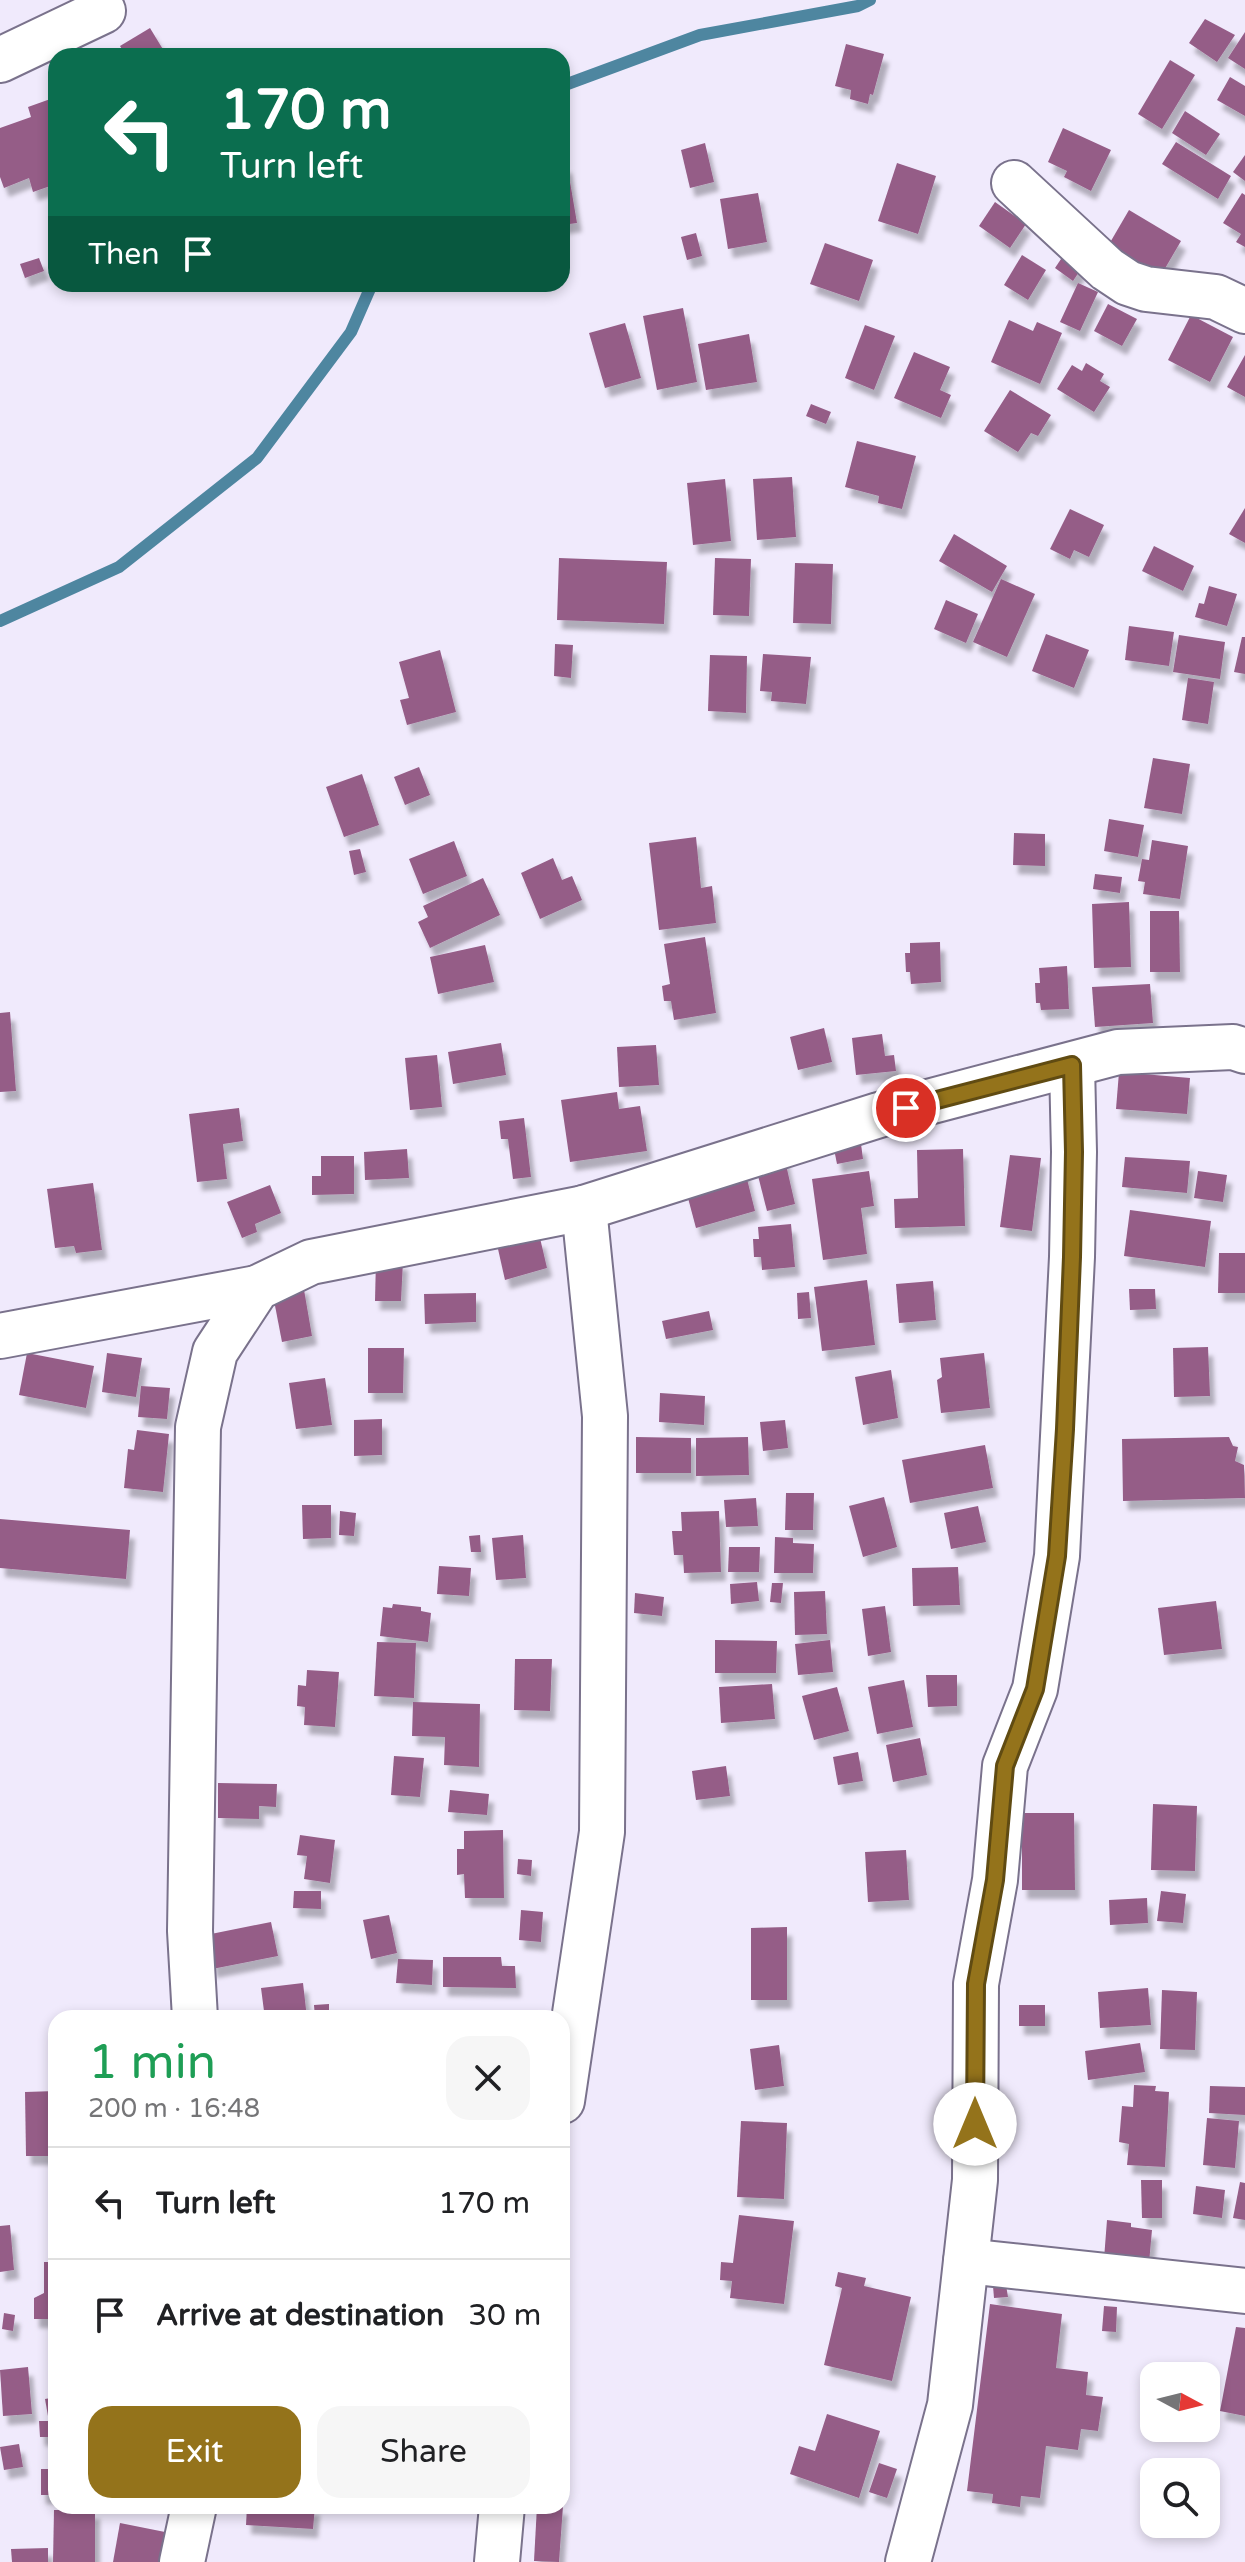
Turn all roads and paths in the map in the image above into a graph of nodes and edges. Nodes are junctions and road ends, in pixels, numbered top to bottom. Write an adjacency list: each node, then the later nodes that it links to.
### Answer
1 (103, 11): 2 (street)
2 (0, 60)
3 (1014, 183): 4 (street)
4 (1245, 311)
5 (1245, 1051): 6 (street)
6 (1072, 1065): 7 (street); 12 (street)
7 (584, 1208): 8 (street); 11 (street)
8 (257, 1288): 9 (street); 10 (street)
9 (0, 1336)
10 (195, 2010)
11 (570, 2047)
12 (966, 2261): 13 (street); 18 (street)
13 (1245, 2291)
14 (192, 2514): 16 (street)
15 (501, 2514): 17 (street)
16 (182, 2562)
17 (497, 2562)
18 (908, 2562)

